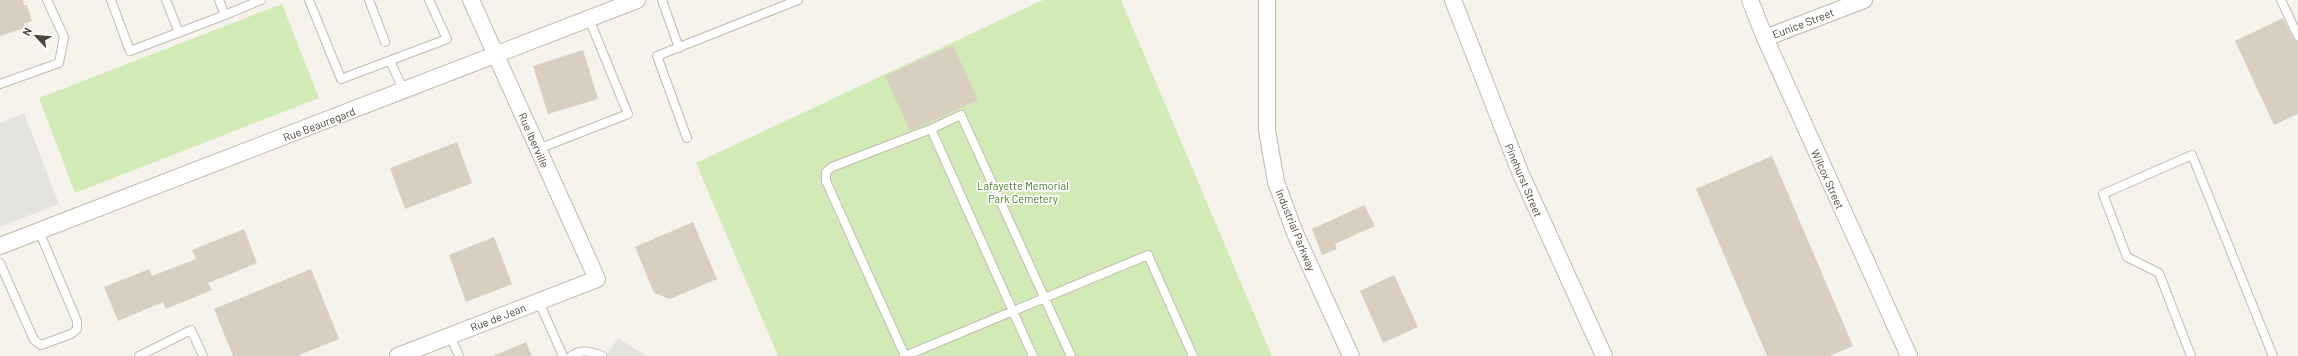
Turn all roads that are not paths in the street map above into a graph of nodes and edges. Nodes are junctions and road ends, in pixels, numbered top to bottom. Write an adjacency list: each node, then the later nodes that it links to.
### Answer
1 (47, 0): 27 (lane)
2 (110, 0): 20 (lane)
3 (166, 0): 20 (lane)
4 (219, 0): 18 (lane)
5 (261, 0): 18 (lane)
6 (309, 0): 26 (lane)
7 (368, 0): 23 (lane)
8 (429, 0): 26 (lane)
9 (471, 0): 25 (street, Rue Iberville)
10 (662, 0): 24 (lane)
11 (798, 0): 24 (lane)
12 (1267, 0): 51 (street, Industrial Parkway)
13 (1453, 0): 52 (street, Pinehurst Street)
14 (1750, 0): 22 (street, Wilcox Street)
15 (1864, 0): 22 (street, Eunice Street)
16 (2281, 0): 21 (lane)
17 (632, 1): 19 (street, Rue Beauregard)
18 (225, 15): 20 (lane)
19 (589, 19): 25 (street, Rue Beauregard); 31 (lane)
20 (179, 33)
21 (2298, 36)
22 (1765, 38): 53 (street, Wilcox Street)
23 (385, 42)
24 (678, 48): 30 (lane)
25 (496, 55): 28 (street, Rue Beauregard); 31 (street, Rue Iberville)
26 (390, 60): 28 (lane)
27 (0, 84)
28 (404, 91): 32 (street, Rue Beauregard)
29 (931, 129): 36 (lane); 38 (lane); 47 (lane)
30 (687, 138)
31 (538, 149): 35 (street, Rue Iberville)
32 (39, 231): 33 (street, Rue Beauregard); 34 (lane)
33 (0, 246)
34 (0, 263)
35 (597, 279): 37 (street, Rue de Jean)
36 (1044, 298): 38 (lane); 49 (lane); 50 (lane)
37 (538, 302): 39 (street, Rue de Jean); 44 (lane)
38 (1013, 311): 47 (lane); 48 (lane)
39 (450, 336): 42 (street, Rue de Jean); 43 (lane)
40 (139, 356): 41 (lane)
41 (202, 356)
42 (400, 356)
43 (459, 356)
44 (563, 356)
45 (571, 356): 46 (lane)
46 (602, 356)
47 (905, 356)
48 (1033, 356)
49 (1071, 356)
50 (1193, 356)
51 (1351, 356)
52 (1604, 356)
53 (1909, 356)
54 (2191, 356): 55 (lane)
55 (2273, 356)

